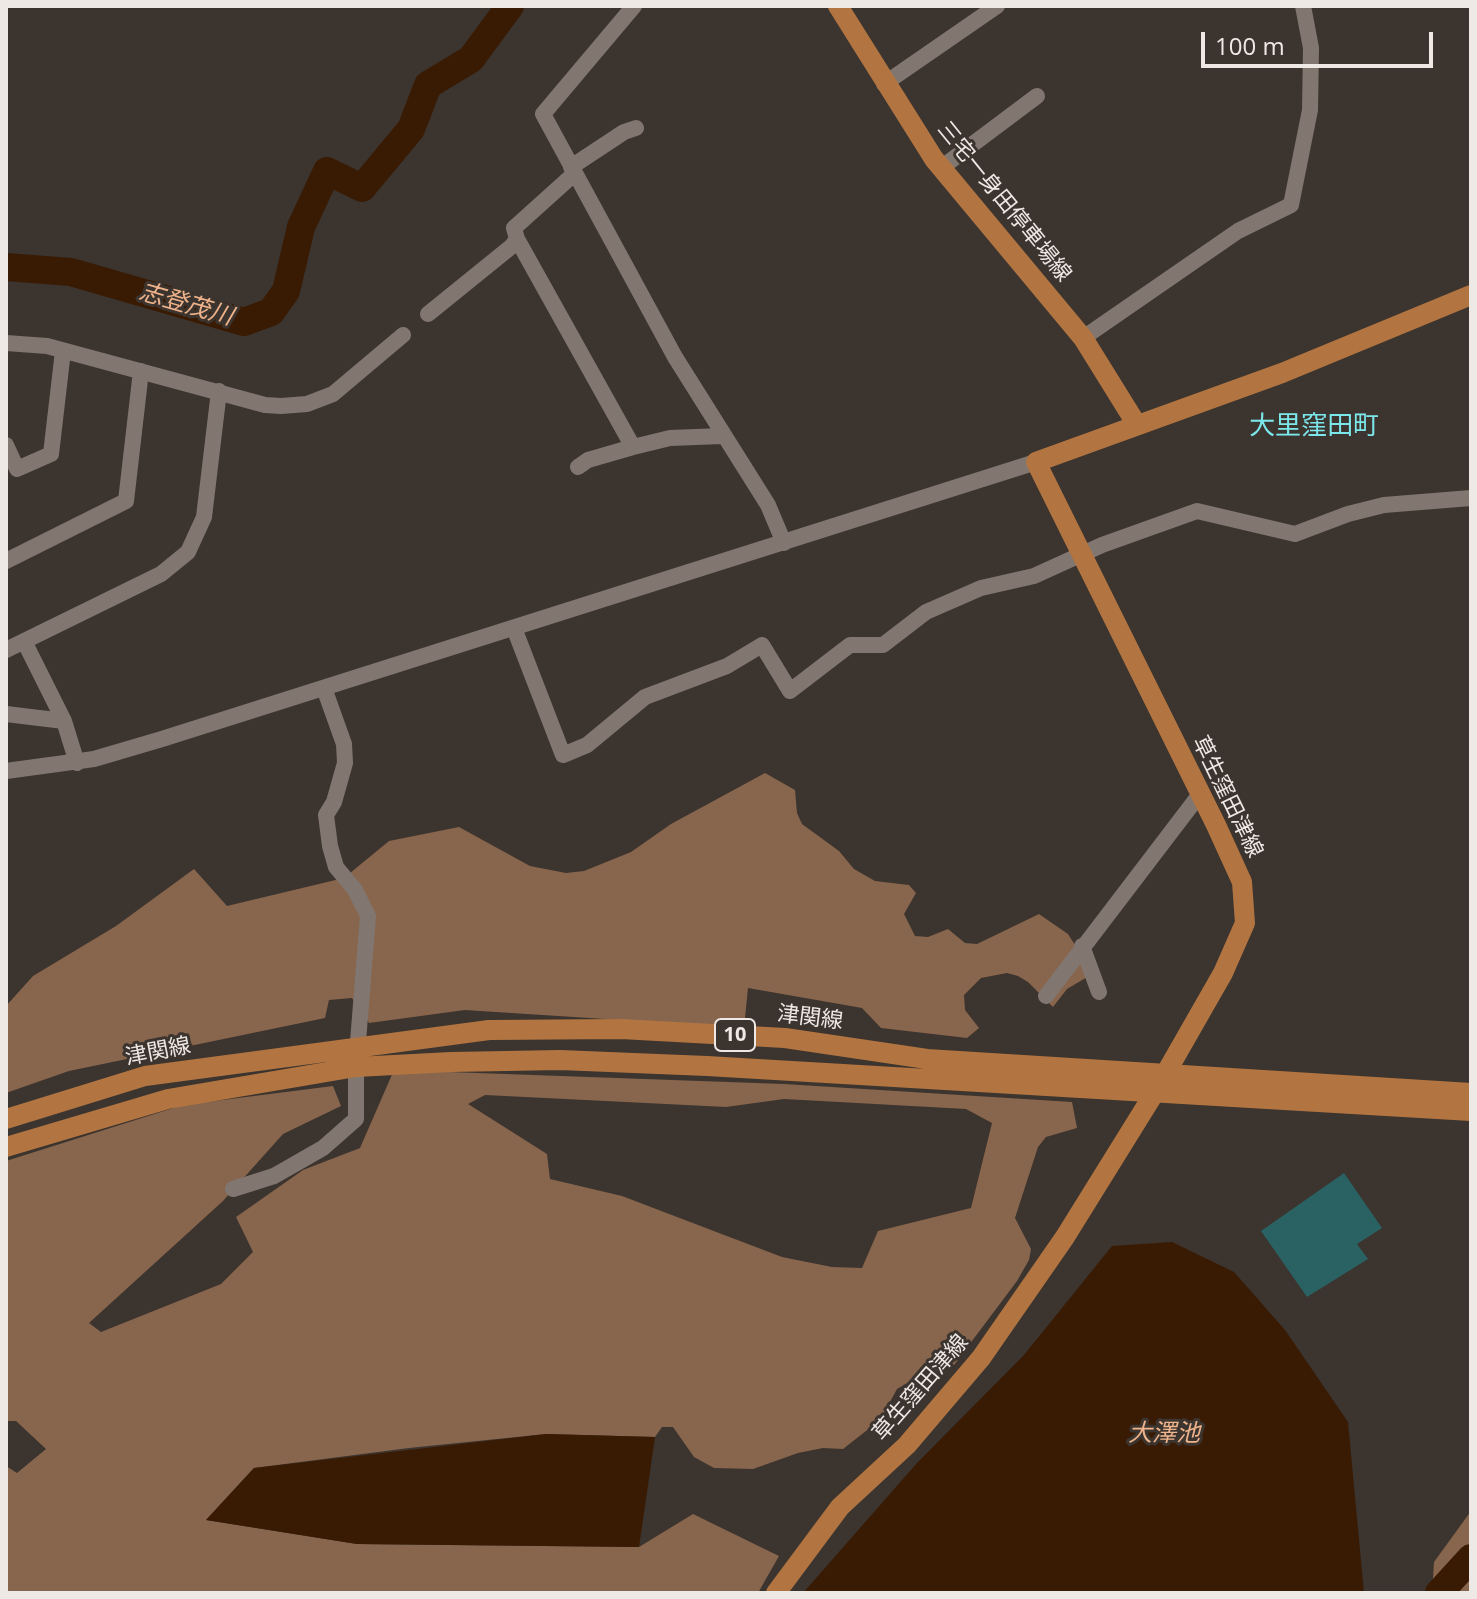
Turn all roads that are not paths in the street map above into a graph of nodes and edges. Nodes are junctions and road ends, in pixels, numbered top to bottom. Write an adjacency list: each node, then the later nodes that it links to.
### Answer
1 (634, 6): 9 (street)
2 (838, 6): 5 (main road, 三宅一身田停車場線)
3 (997, 6): 5 (street)
4 (1303, 6): 14 (street)
5 (884, 84): 8 (main road, 三宅一身田停車場線)
6 (1037, 96): 8 (street)
7 (636, 128): 9 (street)
8 (941, 168): 14 (main road, 三宅一身田停車場線)
9 (572, 170): 10 (street); 20 (street)
10 (517, 239): 12 (street); 22 (street)
11 (1471, 295): 19 (main road)
12 (428, 314)
13 (403, 335): 18 (street)
14 (1083, 338): 19 (main road, 三宅一身田停車場線)
15 (6, 343): 16 (street)
16 (63, 351): 17 (street); 25 (street)
17 (141, 371): 18 (street); 29 (street)
18 (219, 391): 31 (street)
19 (1137, 425): 23 (main road)
20 (722, 436): 22 (street); 27 (street)
21 (6, 445): 25 (street)
22 (633, 447): 24 (street)
23 (1036, 462): 27 (street); 28 (main road, 草生窪田津線)
24 (578, 467)
25 (12, 472)
26 (1471, 498): 28 (street)
27 (784, 543): 30 (street)
28 (1081, 554): 30 (street); 38 (main road, 草生窪田津線)
29 (6, 561)
30 (514, 628): 33 (street)
31 (24, 641): 32 (street); 35 (street)
32 (6, 650)
33 (324, 688): 36 (street); 42 (street)
34 (6, 714): 35 (street)
35 (64, 721): 36 (street)
36 (77, 763): 37 (street)
37 (6, 771)
38 (1200, 794): 39 (street); 44 (main road, 草生窪田津線)
39 (1082, 946): 40 (street); 41 (street)
40 (1099, 992)
41 (1046, 996)
42 (358, 1045): 43 (street); 44 (main road, 津関線 / 10); 48 (main road, 津関線 / 10)
43 (356, 1067): 45 (main road, 10); 49 (main road, 10); 50 (street)
44 (1167, 1072): 45 (main road, 草生窪田津線); 46 (main road, 津関線 / 10)
45 (1155, 1092): 47 (main road, 10); 51 (main road, 草生窪田津線)
46 (1471, 1093)
47 (1471, 1111)
48 (6, 1119)
49 (6, 1147)
50 (233, 1189)
51 (776, 1593)

